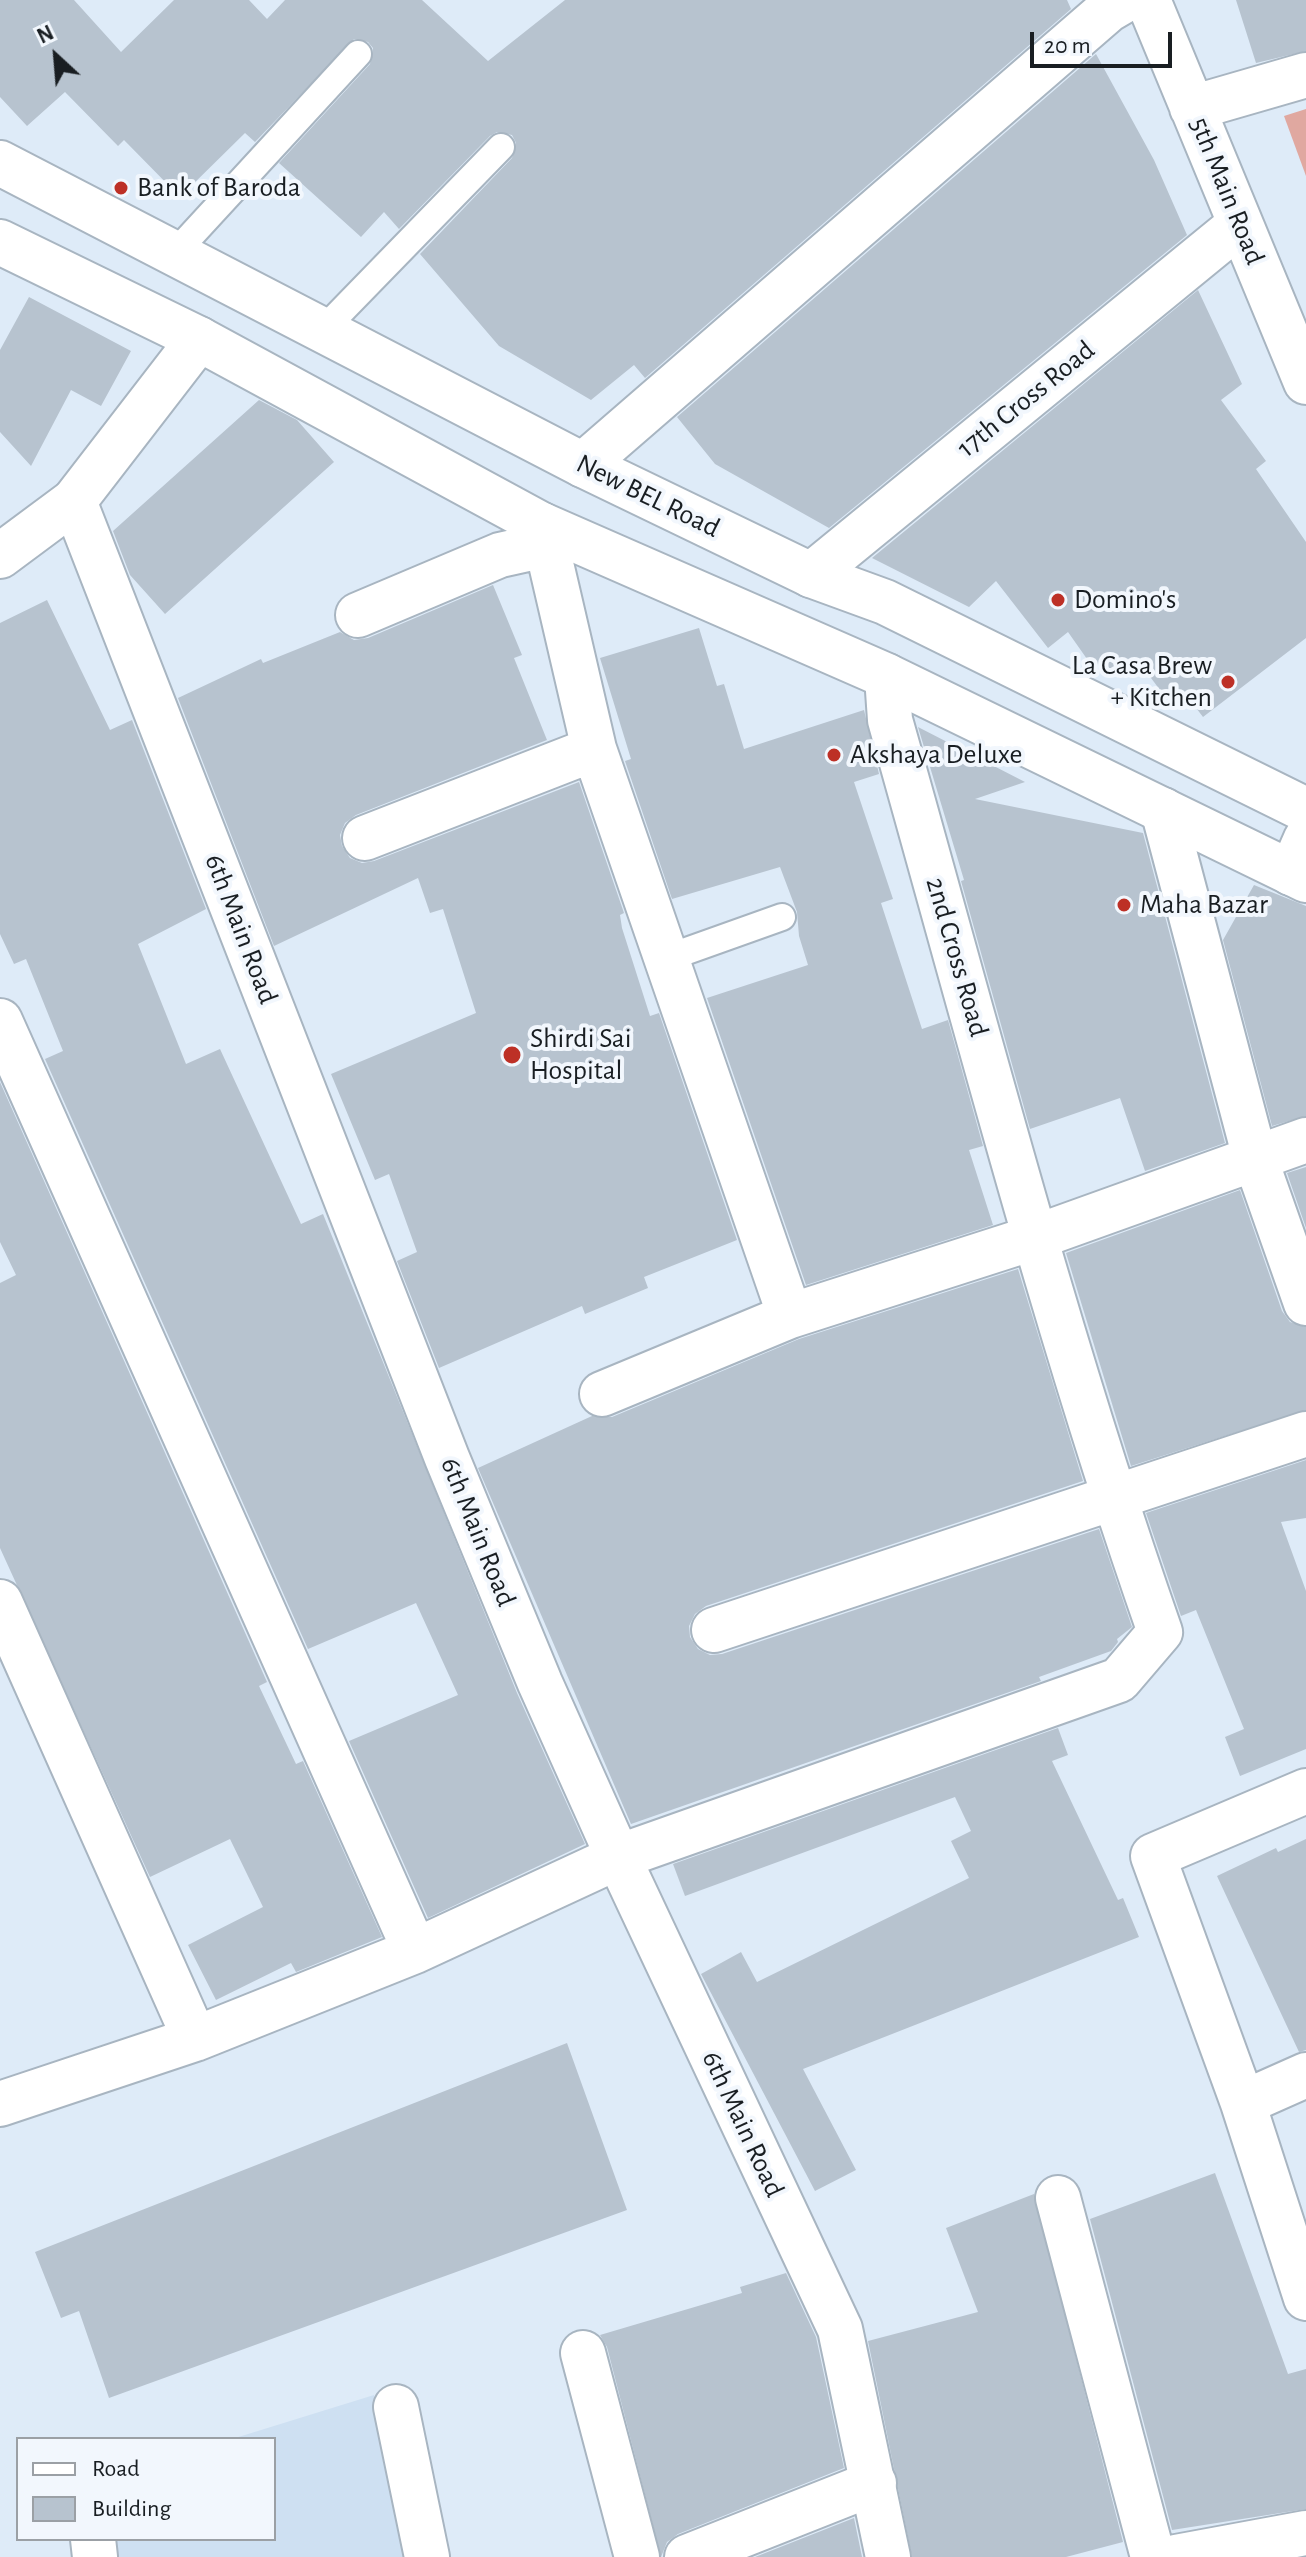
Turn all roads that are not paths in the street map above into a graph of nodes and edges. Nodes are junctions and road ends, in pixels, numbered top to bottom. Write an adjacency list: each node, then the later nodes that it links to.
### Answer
1 (1125, 0): 14 (street)
2 (1148, 0): 5 (street, 5th Main Road)
3 (358, 54): 10 (lane)
4 (1306, 75): 5 (street)
5 (1192, 108): 8 (street, 5th Main Road)
6 (501, 147): 11 (lane)
7 (0, 163): 10 (street, New BEL Road)
8 (1240, 224): 13 (street, 5th Main Road); 18 (street, 17th Cross Road)
9 (0, 242): 12 (street)
10 (174, 254): 11 (street, New BEL Road)
11 (322, 331): 14 (street, New BEL Road)
12 (199, 339): 15 (street); 16 (street)
13 (1306, 382)
14 (583, 465): 18 (street, New BEL Road)
15 (74, 501): 17 (street); 40 (street, 6th Main Road)
16 (544, 535): 19 (street); 20 (street); 21 (street)
17 (0, 556)
18 (811, 575): 23 (street, New BEL Road)
19 (358, 615)
20 (887, 676): 22 (street); 31 (street, 2nd Cross Road)
21 (594, 749): 24 (street); 27 (street)
22 (1163, 810): 25 (street); 30 (street)
23 (1306, 810)
24 (365, 838)
25 (1301, 864)
26 (782, 917): 27 (lane)
27 (667, 958): 33 (street)
28 (0, 1021): 41 (street)
29 (1306, 1140): 30 (street)
30 (1255, 1158): 31 (street); 32 (street)
31 (1036, 1237): 33 (street); 36 (street, 2nd Cross Road)
32 (1306, 1303)
33 (790, 1316): 34 (street)
34 (602, 1394)
35 (1306, 1434): 36 (street)
36 (1112, 1496): 38 (street); 40 (street, 2nd Cross Road)
37 (0, 1602): 42 (street)
38 (714, 1630)
39 (1306, 1791): 44 (street)
40 (618, 1857): 41 (street); 50 (street, 6th Main Road)
41 (415, 1951): 42 (street)
42 (195, 2039): 45 (street)
43 (1306, 2075): 44 (street)
44 (1243, 2103): 47 (street)
45 (0, 2104)
46 (1058, 2198): 56 (street)
47 (1306, 2298)
48 (583, 2353): 53 (street)
49 (396, 2407): 52 (street)
50 (874, 2483): 54 (street); 55 (street, 6th Main Road)
51 (1306, 2533): 57 (street)
52 (427, 2557)
53 (637, 2557)
54 (687, 2557)
55 (888, 2557)
56 (1153, 2557)
57 (1176, 2557)

